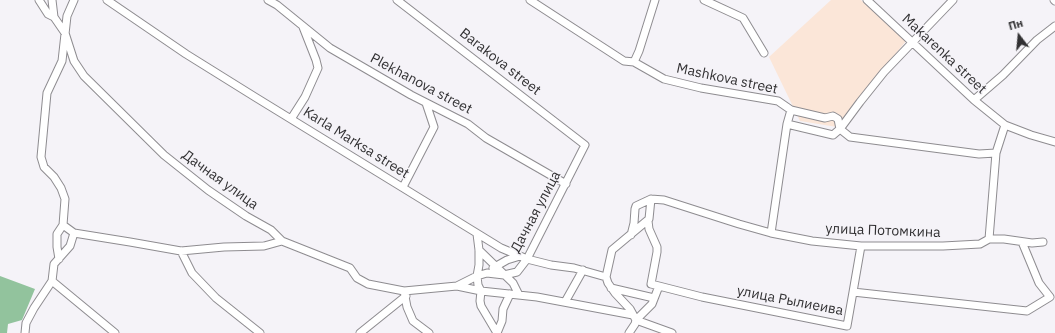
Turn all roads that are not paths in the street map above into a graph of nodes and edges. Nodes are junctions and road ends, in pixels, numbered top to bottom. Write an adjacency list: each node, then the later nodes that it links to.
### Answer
1 (39, 0): 12 (street)
2 (52, 0): 12 (street)
3 (74, 0): 15 (street)
4 (107, 0): 22 (street, Karla Marksa street)
5 (268, 0): 14 (street, Plekhanova street)
6 (397, 0): 27 (street, Barakova street)
7 (530, 0): 18 (street, Mashkova street)
8 (655, 0): 18 (street)
9 (704, 0): 17 (street)
10 (867, 0): 16 (street, Makarenka street)
11 (952, 0): 16 (street)
12 (54, 17): 15 (street)
13 (1055, 26): 19 (street)
14 (303, 27): 20 (street, Plekhanova street); 22 (street)
15 (65, 33): 33 (street); 39 (street, Дачная улица)
16 (912, 42): 19 (street, Makarenka street); 25 (street)
17 (764, 53)
18 (634, 62): 21 (street, Mashkova street)
19 (974, 100): 24 (street, Makarenka street)
20 (426, 103): 29 (street, Plekhanova street); 30 (street)
21 (791, 110): 23 (street); 25 (street, Mashkova street)
22 (291, 119): 30 (street, Karla Marksa street)
23 (787, 124): 25 (street); 35 (street)
24 (1005, 125): 26 (street, Makarenka street); 28 (street)
25 (840, 129): 28 (street, Mashkova street)
26 (1055, 142)
27 (585, 145): 29 (street, Дачная улица)
28 (996, 152): 38 (street)
29 (566, 184): 45 (street, Дачная улица)
30 (403, 187): 36 (street, Karla Marksa street)
31 (651, 199): 32 (street); 35 (street, улица Потомкина); 37 (street)
32 (648, 221): 37 (street); 57 (street)
33 (62, 225): 34 (street); 46 (street)
34 (74, 233): 44 (street); 46 (street)
35 (771, 233): 42 (street, улица Потомкина)
36 (477, 234): 43 (street); 45 (street, Karla Marksa street)
37 (631, 235): 53 (street)
38 (989, 239): 40 (street, улица Потомкина); 42 (street, улица Потомкина)
39 (282, 241): 44 (street); 61 (street, Дачная улица)
40 (1022, 242): 41 (street, улица Потомкина); 65 (street, улица Рылиеива)
41 (1043, 242)
42 (861, 246): 60 (street)
43 (480, 250): 47 (street); 52 (street)
44 (181, 251): 70 (street)
45 (524, 258): 47 (street); 48 (street, Karla Marksa street); 49 (street, Дачная улица)
46 (59, 259): 54 (street)
47 (495, 267): 50 (street); 51 (street)
48 (583, 270): 53 (street, Karla Marksa street); 66 (street)
49 (517, 272): 51 (street, Дачная улица); 55 (street)
50 (487, 273): 51 (street, Дачная улица); 52 (street, Дачная улица)
51 (504, 275): 55 (street)
52 (477, 276): 56 (street, Дачная улица); 59 (street)
53 (606, 277): 58 (street)
54 (52, 281): 68 (street); 69 (street)
55 (513, 283): 62 (street); 63 (street)
56 (457, 286): 59 (street); 61 (street, Дачная улица)
57 (658, 286): 60 (street, улица Рылиеива); 64 (street)
58 (611, 288): 64 (street); 67 (street)
59 (481, 290): 62 (street); 73 (street)
60 (854, 292): 65 (street, улица Рылиеива)
61 (405, 293): 71 (street); 72 (street)
62 (508, 294): 63 (street); 73 (street)
63 (519, 295): 66 (street)
64 (654, 298): 67 (street)
65 (1052, 299)
66 (564, 302): 67 (street)
67 (634, 317): 74 (street); 75 (street)
68 (25, 333)
69 (115, 333)
70 (260, 333)
71 (360, 333)
72 (429, 333)
73 (497, 333)
74 (629, 333)
75 (672, 333)

